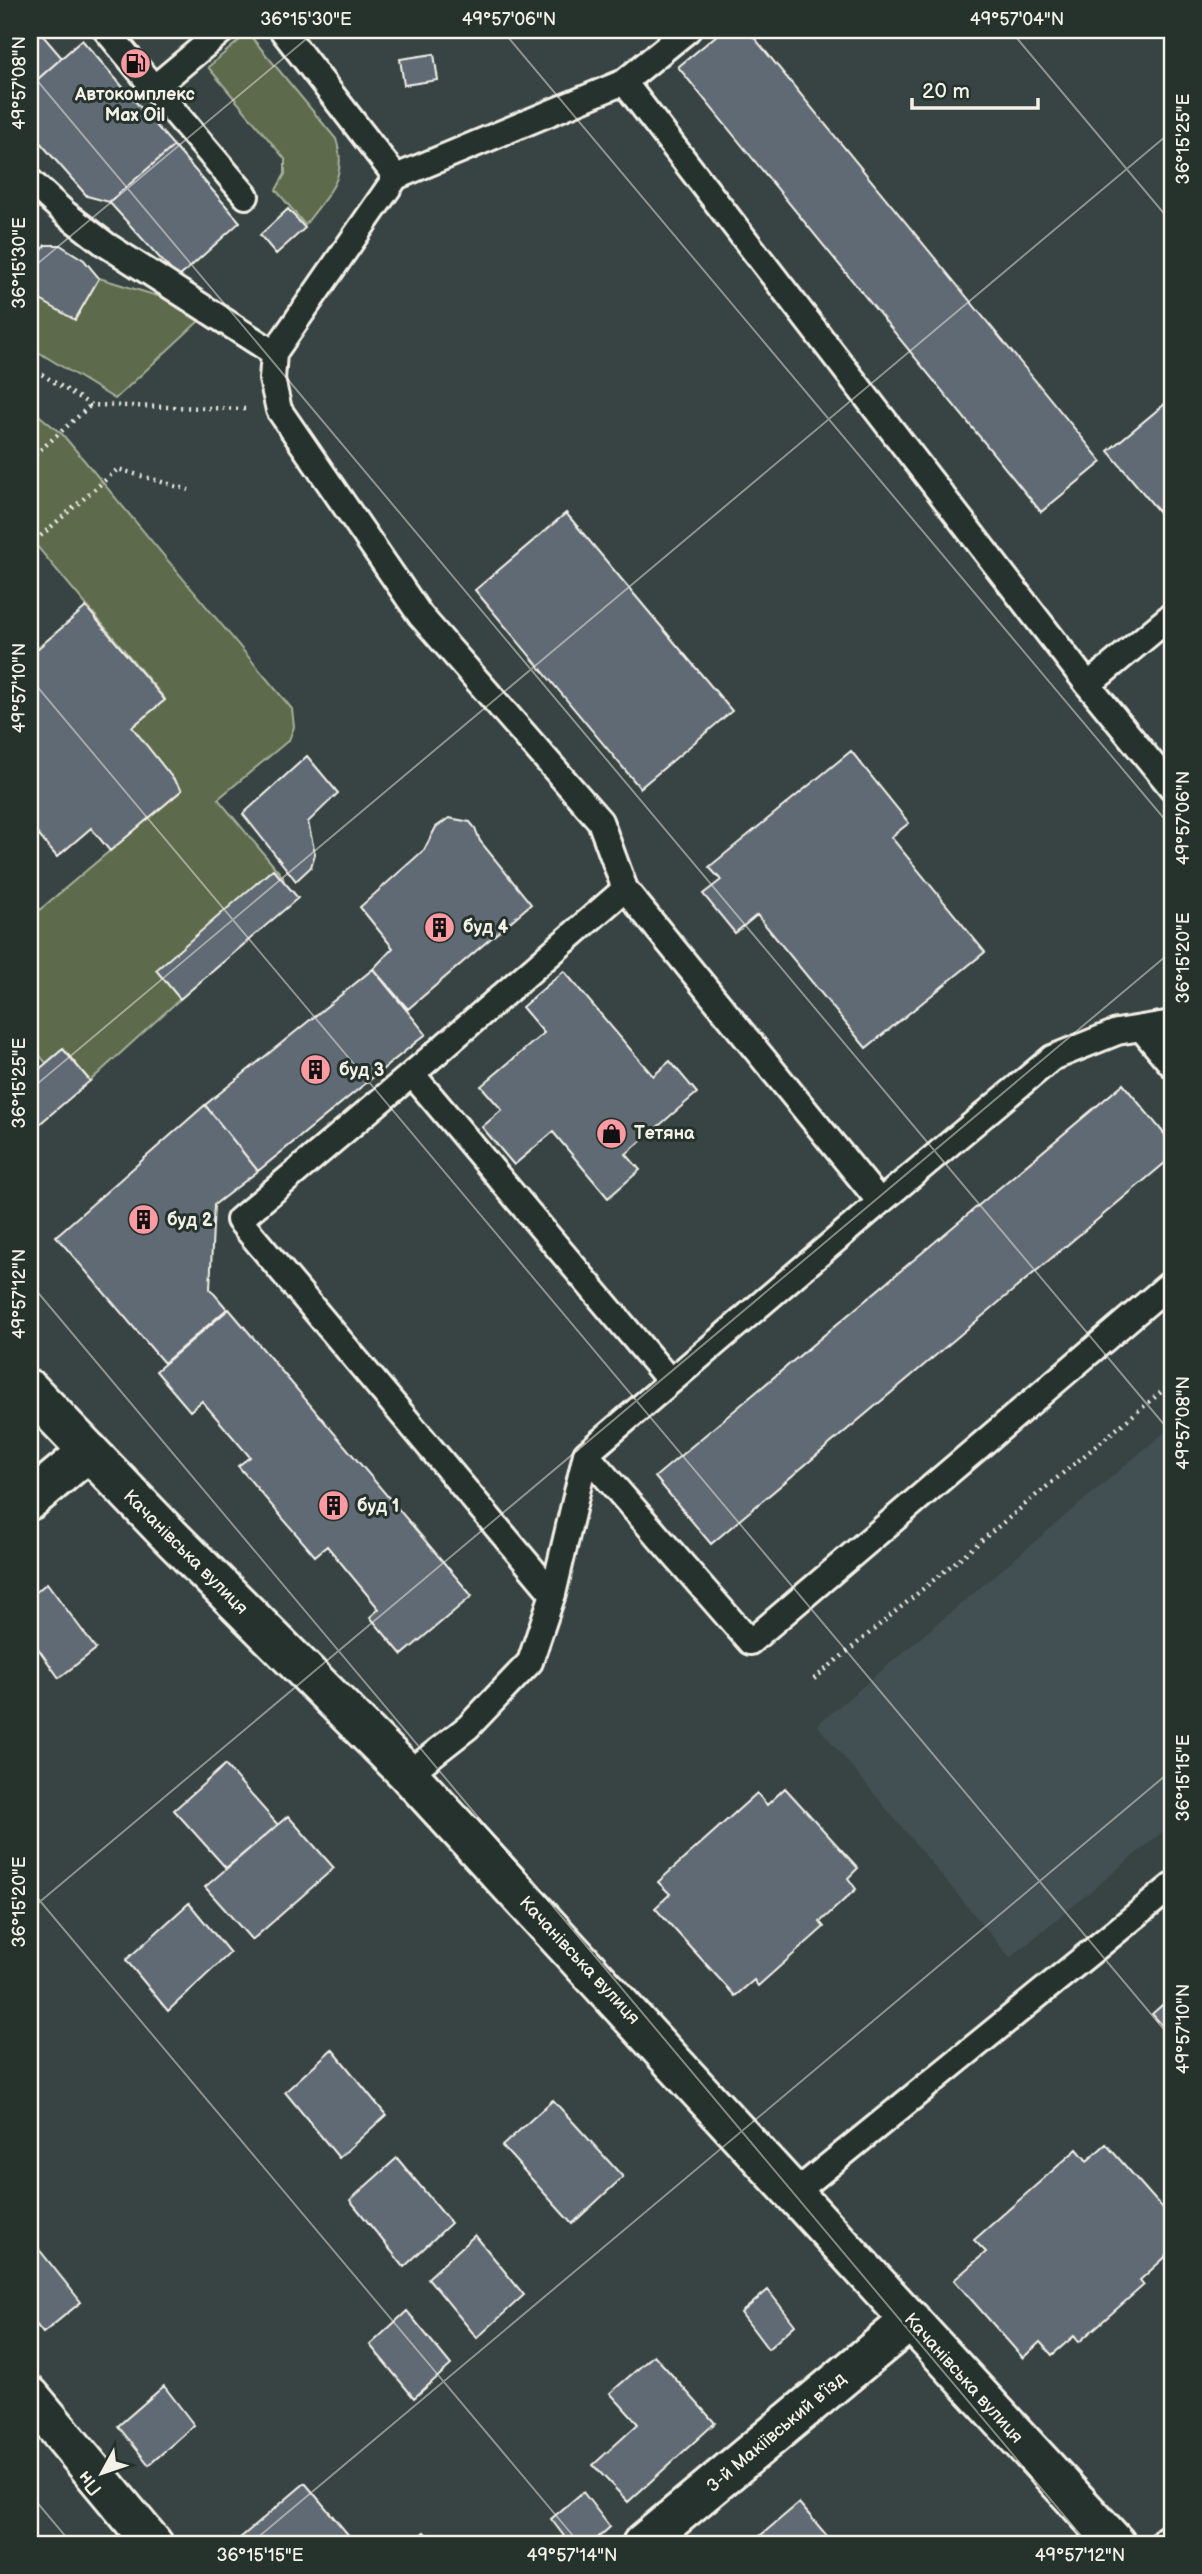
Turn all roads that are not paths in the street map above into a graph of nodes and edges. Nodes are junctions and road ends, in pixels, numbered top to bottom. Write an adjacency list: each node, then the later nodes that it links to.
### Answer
1 (106, 30): 6 (lane)
2 (223, 30): 6 (lane)
3 (282, 30): 7 (lane)
4 (688, 30): 5 (lane)
5 (624, 82): 7 (lane); 12 (lane)
6 (154, 88): 9 (lane)
7 (396, 177): 10 (lane)
8 (30, 181): 10 (lane)
9 (246, 196)
10 (274, 353): 14 (lane)
11 (1172, 615): 12 (lane)
12 (1088, 685): 13 (lane)
13 (1172, 788)
14 (625, 889): 18 (lane); 19 (lane)
15 (1172, 1023): 16 (lane)
16 (1141, 1028): 17 (lane); 19 (lane)
17 (1172, 1065)
18 (412, 1074): 21 (lane); 26 (lane)
19 (880, 1202): 21 (lane)
20 (1172, 1282): 24 (lane)
21 (670, 1381): 24 (lane)
22 (30, 1390): 23 (street, Качанівська вулиця)
23 (89, 1451): 25 (street); 27 (street, Качанівська вулиця)
24 (586, 1454): 26 (lane)
25 (30, 1500)
26 (553, 1594): 27 (lane)
27 (408, 1774): 29 (street, Качанівська вулиця)
28 (1172, 1886): 29 (lane)
29 (794, 2193): 30 (street, Качанівська вулиця)
30 (911, 2320): 33 (street, 3-й Макіївський в’їзд); 34 (street, Качанівська вулиця)
31 (30, 2396): 32 (street)
32 (153, 2544)
33 (642, 2544)
34 (1115, 2544)

